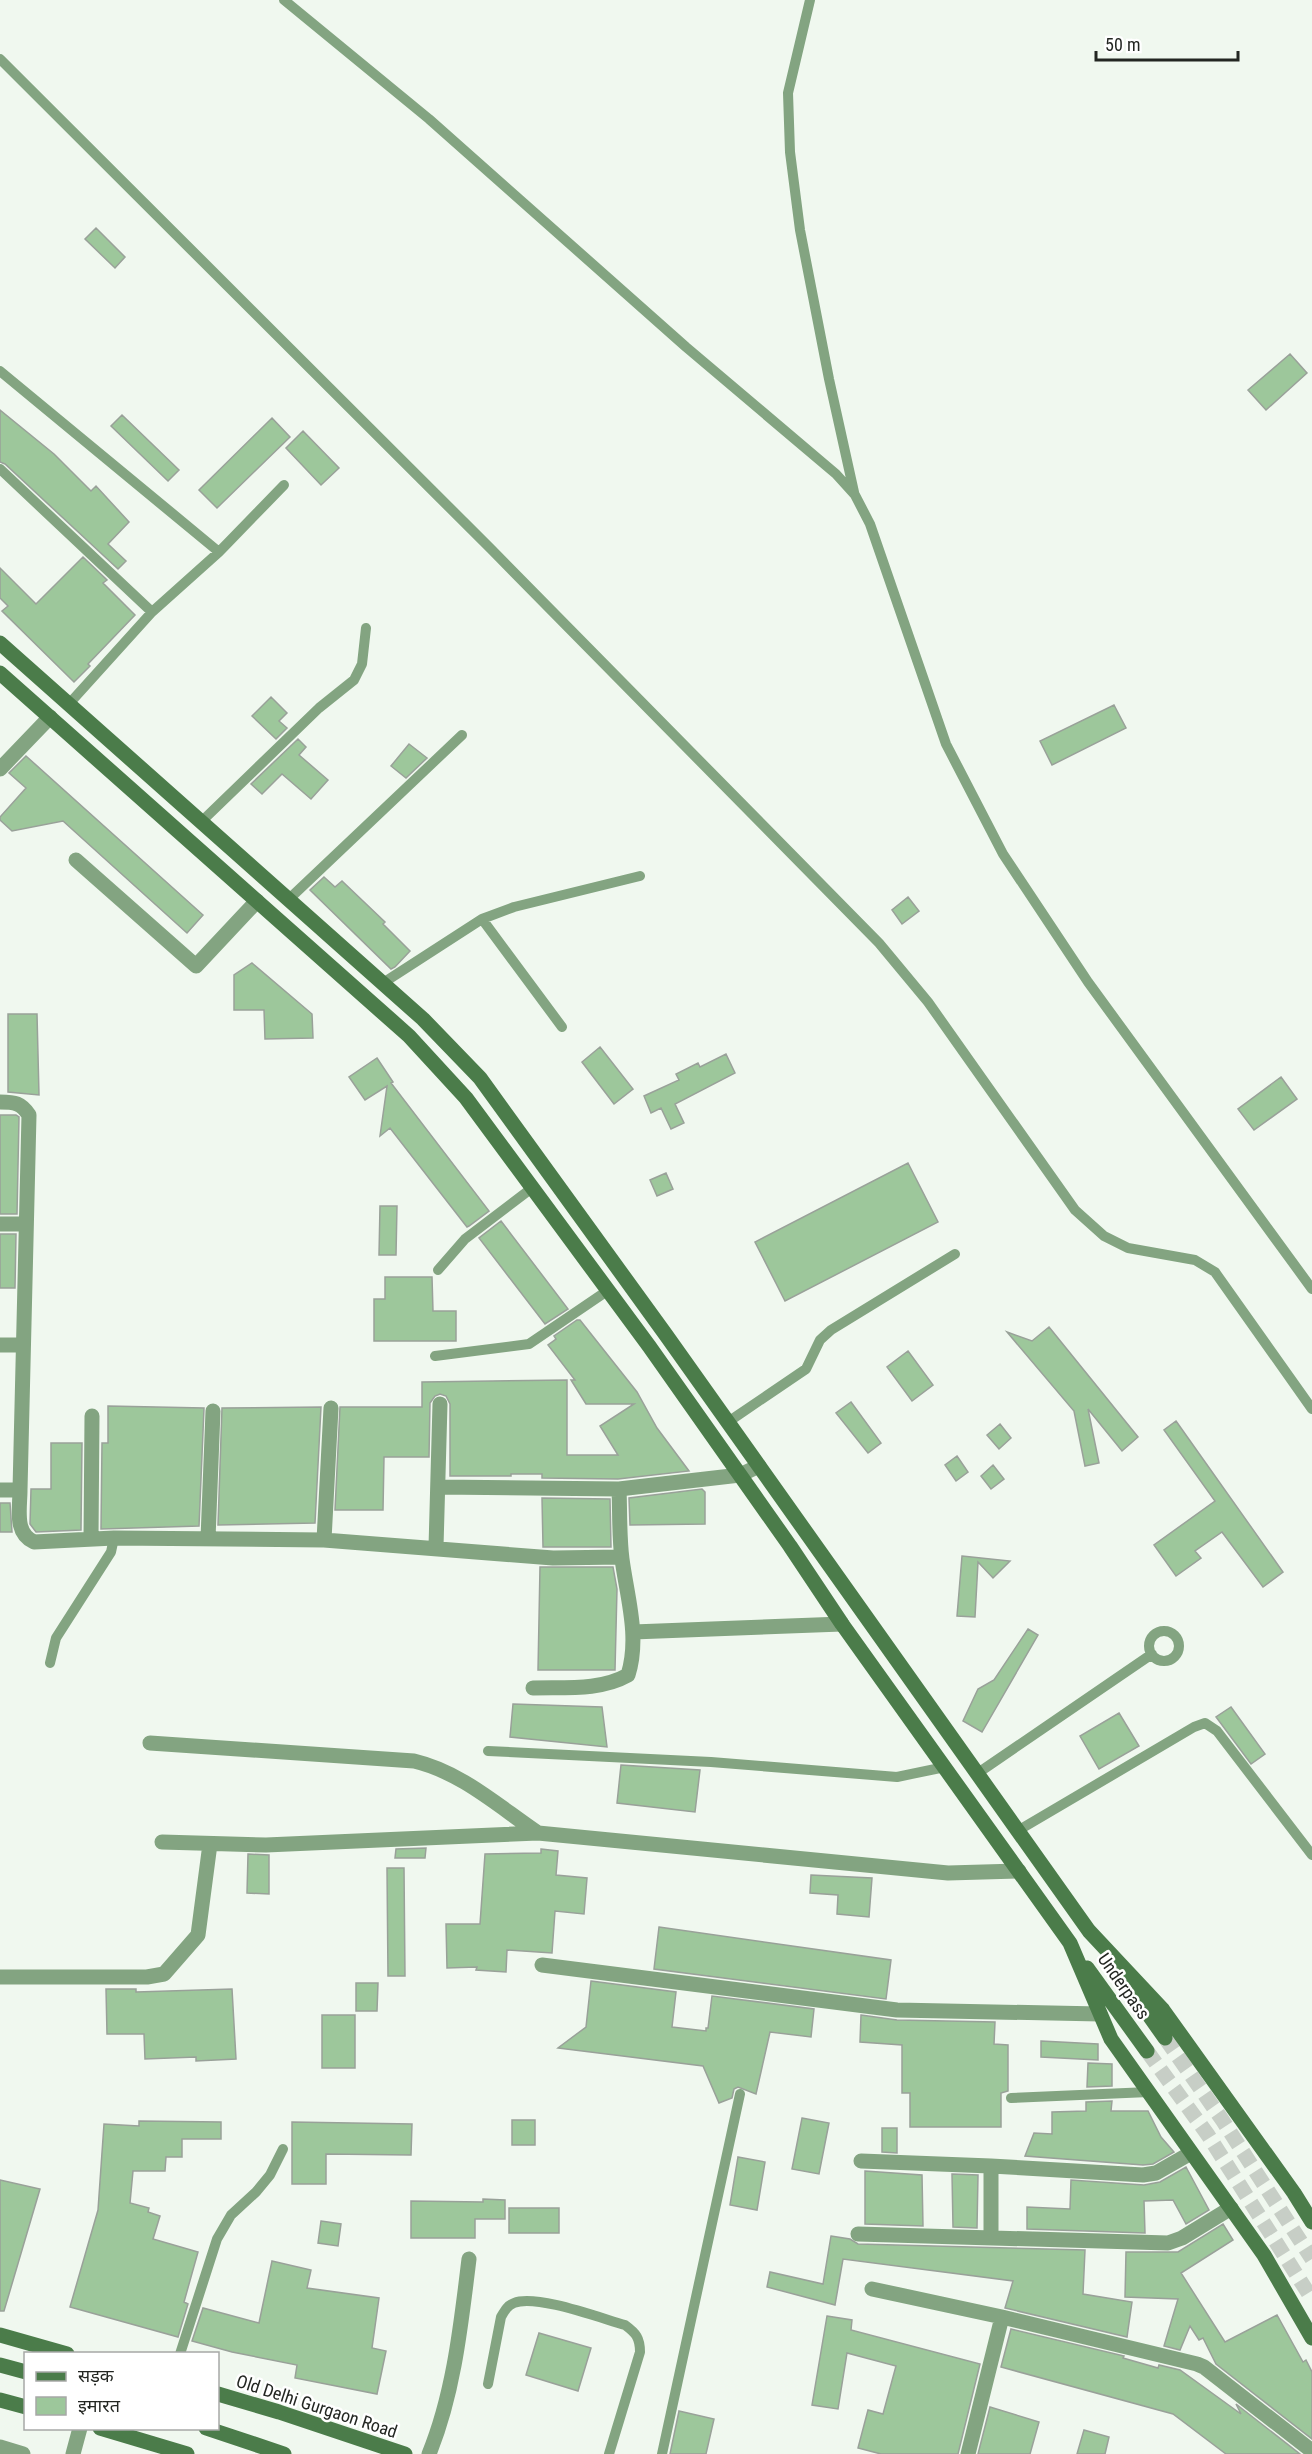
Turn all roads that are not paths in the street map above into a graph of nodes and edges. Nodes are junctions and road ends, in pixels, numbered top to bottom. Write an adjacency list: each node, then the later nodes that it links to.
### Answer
1 (284, 0): 7 (lane)
2 (810, 0): 7 (lane)
3 (0, 59): 38 (lane)
4 (0, 371): 8 (lane)
5 (0, 469): 9 (lane)
6 (284, 485): 8 (lane)
7 (855, 495): 31 (lane)
8 (219, 552): 9 (lane)
9 (152, 612): 13 (lane)
10 (366, 628): 17 (lane)
11 (0, 643): 13 (main road)
12 (1, 676): 14 (main road)
13 (68, 705): 17 (main road)
14 (50, 717): 16 (street); 21 (main road)
15 (462, 735): 20 (lane)
16 (0, 769)
17 (201, 822): 20 (main road)
18 (76, 860): 21 (street)
19 (640, 876): 22 (lane)
20 (288, 900): 23 (main road)
21 (257, 901): 26 (main road)
22 (482, 919): 23 (lane); 24 (lane)
23 (383, 984): 41 (main road)
24 (562, 1027)
25 (0, 1102): 28 (street)
26 (532, 1188): 30 (lane); 32 (main road)
27 (0, 1224): 28 (street)
28 (25, 1224): 34 (street)
29 (955, 1254): 41 (lane)
30 (438, 1270)
31 (1312, 1289)
32 (607, 1291): 35 (lane); 43 (main road)
33 (0, 1345): 34 (street)
34 (23, 1345): 47 (street)
35 (435, 1356)
36 (440, 1404): 44 (street)
37 (332, 1408): 51 (street)
38 (1312, 1409)
39 (213, 1410): 50 (street)
40 (93, 1416): 48 (street)
41 (728, 1422): 42 (main road)
42 (759, 1466): 43 (street); 62 (main road)
43 (740, 1475): 45 (street); 54 (main road)
44 (438, 1487): 45 (street); 52 (street)
45 (619, 1489): 53 (street)
46 (0, 1490): 47 (street)
47 (20, 1490): 48 (street)
48 (91, 1538): 49 (street)
49 (114, 1538): 50 (street); 57 (lane)
50 (208, 1539): 51 (street)
51 (324, 1540): 52 (street)
52 (436, 1547): 53 (street)
53 (621, 1557): 55 (street)
54 (842, 1624): 55 (street); 61 (main road)
55 (633, 1632): 58 (street)
56 (1152, 1654): 62 (lane)
57 (50, 1663)
58 (533, 1688)
59 (150, 1743): 64 (street)
60 (488, 1751): 61 (lane)
61 (945, 1767): 68 (main road)
62 (978, 1773): 63 (main road)
63 (1018, 1830): 67 (lane); 69 (main road)
64 (538, 1833): 66 (street); 68 (street)
65 (162, 1842): 66 (street)
66 (210, 1844): 72 (street)
67 (1312, 1855)
68 (1019, 1871): 70 (main road)
69 (1089, 1931): 74 (main road, Underpass); 84 (main road)
70 (1070, 1943): 73 (main road); 75 (main road, Underpass)
71 (542, 1965): 73 (street)
72 (0, 1977)
73 (1100, 2014): 76 (main road)
74 (1164, 2038)
75 (1147, 2051)
76 (1149, 2092): 78 (lane); 80 (main road)
77 (740, 2094): 112 (lane)
78 (1011, 2098)
79 (283, 2149): 93 (lane)
80 (1191, 2152): 82 (street); 83 (main road)
81 (861, 2161): 82 (street)
82 (992, 2166): 86 (street)
83 (1231, 2208): 86 (street); 91 (main road)
84 (1312, 2222)
85 (858, 2234): 86 (street)
86 (991, 2237)
87 (469, 2259): 110 (street)
88 (872, 2289): 89 (street)
89 (1002, 2317): 104 (street); 113 (street)
90 (0, 2335): 92 (main road)
91 (1312, 2338)
92 (60, 2352)
93 (181, 2352)
94 (0, 2365): 95 (main road)
95 (24, 2371)
96 (488, 2384): 111 (lane)
97 (219, 2394): 109 (main road, Old Delhi Gurgaon Road)
98 (0, 2400): 99 (main road)
99 (24, 2406)
100 (79, 2430): 106 (street)
101 (107, 2430): 107 (main road)
102 (212, 2430): 108 (main road)
103 (0, 2447): 105 (street)
104 (1312, 2451)
105 (23, 2454)
106 (73, 2454)
107 (187, 2454)
108 (284, 2454)
109 (405, 2454)
110 (429, 2454)
111 (609, 2454)
112 (662, 2454)
113 (968, 2454)

